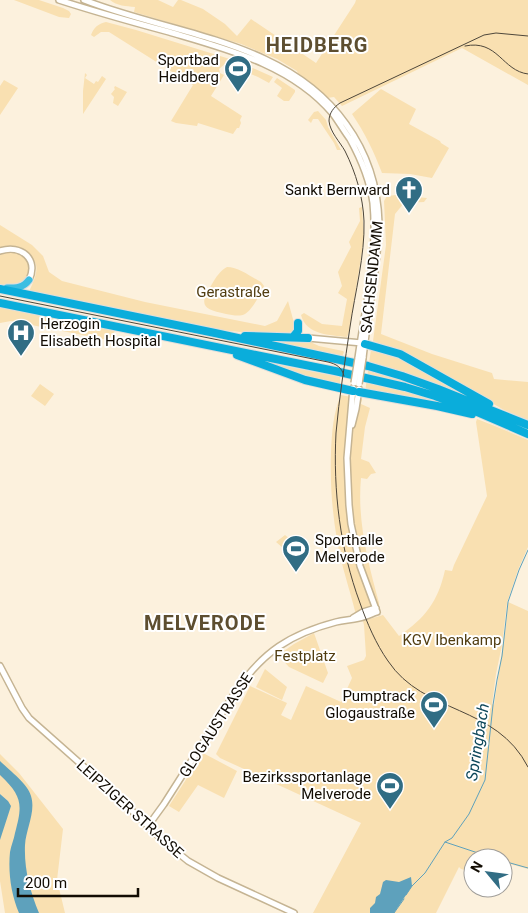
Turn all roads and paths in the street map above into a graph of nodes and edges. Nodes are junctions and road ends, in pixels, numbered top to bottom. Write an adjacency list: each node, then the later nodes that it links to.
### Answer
1 (59, 0): 4 (street, SACHSENDAMM)
2 (84, 0): 3 (street, SACHSENDAMM)
3 (96, 2): 4 (street); 13 (street, SACHSENDAMM)
4 (93, 10): 13 (street, SACHSENDAMM)
5 (0, 251): 6 (street)
6 (29, 280): 7 (highway)
7 (0, 289): 10 (highway)
8 (0, 302): 14 (highway)
9 (298, 323): 11 (highway)
10 (215, 333): 11 (highway); 16 (highway)
11 (293, 336): 12 (highway)
12 (308, 338): 13 (street)
13 (362, 347): 15 (street, SACHSENDAMM, bridge); 16 (highway)
14 (222, 348): 15 (highway); 17 (highway)
15 (356, 387): 17 (highway); 20 (street, SACHSENDAMM)
16 (514, 419): 18 (highway)
17 (502, 422): 19 (highway)
18 (528, 425)
19 (528, 434)
20 (376, 610): 22 (street, GLOGAUSTRASSE)
21 (0, 666): 22 (street, LEIPZIGER STRASSE)
22 (148, 826): 23 (street, LEIPZIGER STRASSE)
23 (294, 913)

